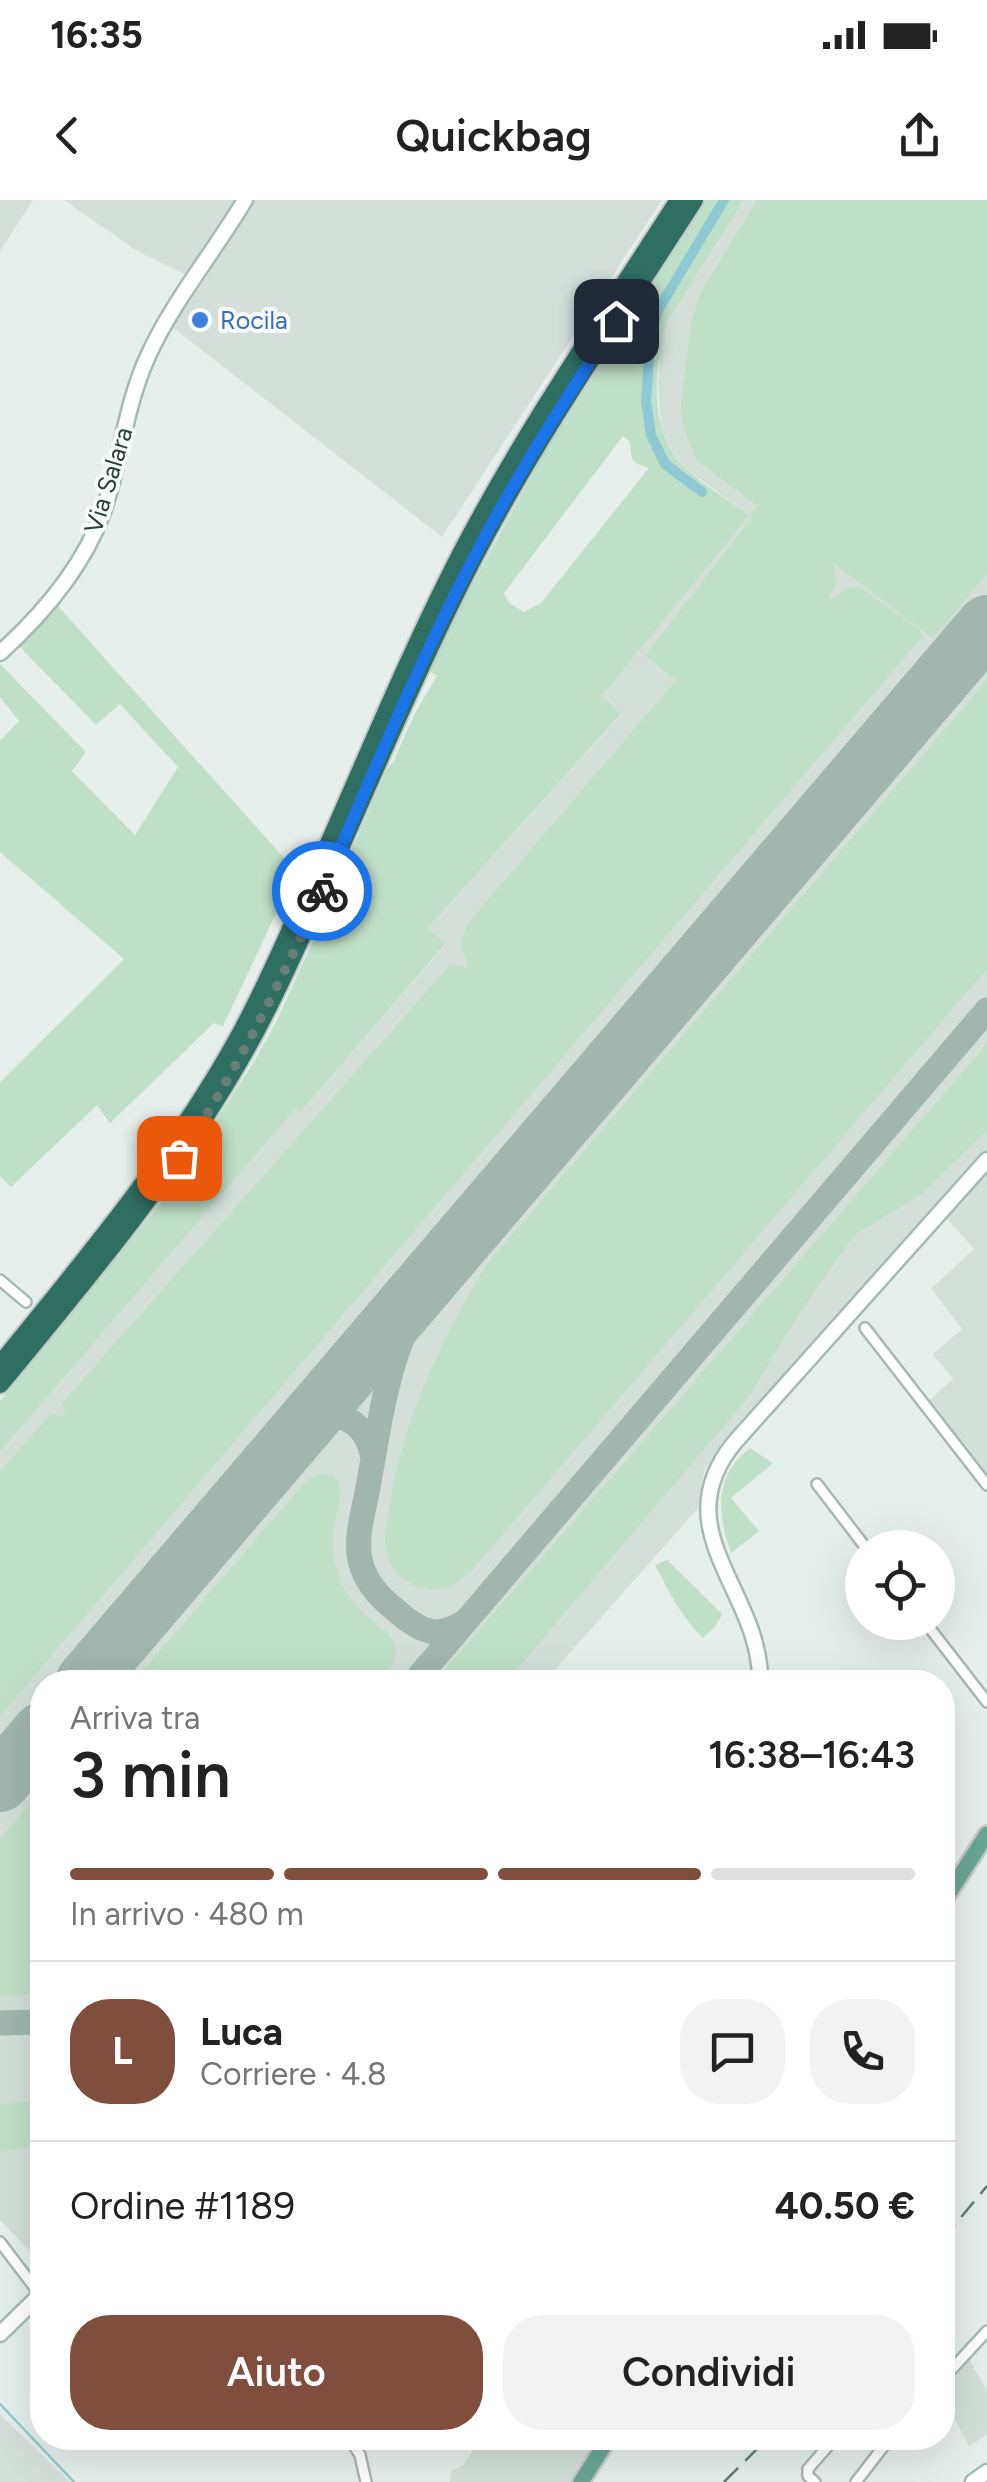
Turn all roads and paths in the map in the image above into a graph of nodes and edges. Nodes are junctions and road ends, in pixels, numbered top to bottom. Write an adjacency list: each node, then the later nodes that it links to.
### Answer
1 (246, 200): 4 (street, Via Salara)
2 (678, 200): 9 (highway)
3 (694, 200): 10 (highway)
4 (0, 653)
5 (987, 1160): 15 (street)
6 (0, 1280): 7 (street)
7 (26, 1302)
8 (865, 1328): 12 (street)
9 (0, 1365)
10 (0, 1384)
11 (817, 1484): 13 (street)
12 (987, 1485)
13 (852, 1530)
14 (938, 1640): 16 (street)
15 (759, 1670)
16 (987, 1702)
17 (987, 1834): 18 (main road)
18 (955, 1884)
19 (0, 2242): 20 (street)
20 (30, 2281)
21 (30, 2307): 23 (street)
22 (987, 2332): 24 (street)
23 (0, 2334)
24 (955, 2366)
25 (358, 2450): 30 (street)
26 (601, 2450): 31 (main road)
27 (825, 2450): 32 (street)
28 (881, 2450): 33 (street)
29 (987, 2472): 34 (street)
30 (366, 2482)
31 (581, 2482)
32 (815, 2482)
33 (856, 2482)
34 (973, 2482)

